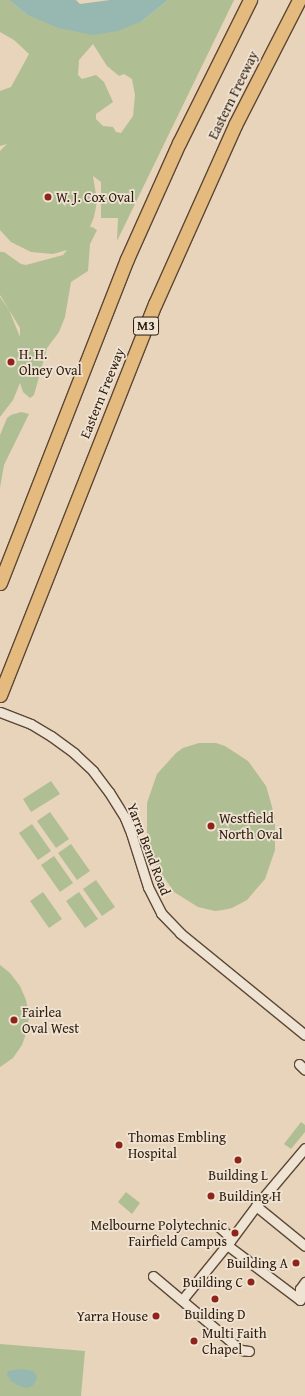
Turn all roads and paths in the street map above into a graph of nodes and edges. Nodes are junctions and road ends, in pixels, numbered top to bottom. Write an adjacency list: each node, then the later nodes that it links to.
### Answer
1 (250, 0): 3 (highway, Eastern Freeway)
2 (299, 0): 4 (highway, Eastern Freeway / M3)
3 (0, 583)
4 (0, 695)
5 (0, 712): 6 (street, Yarra Bend Road)
6 (305, 1035)
7 (305, 1148): 8 (street)
8 (256, 1206): 10 (street); 11 (street)
9 (219, 1227): 10 (street)
10 (229, 1243): 14 (street); 15 (street)
11 (305, 1246)
12 (153, 1276): 15 (street)
13 (305, 1282): 14 (street)
14 (302, 1297)
15 (182, 1300): 16 (street)
16 (249, 1350)

